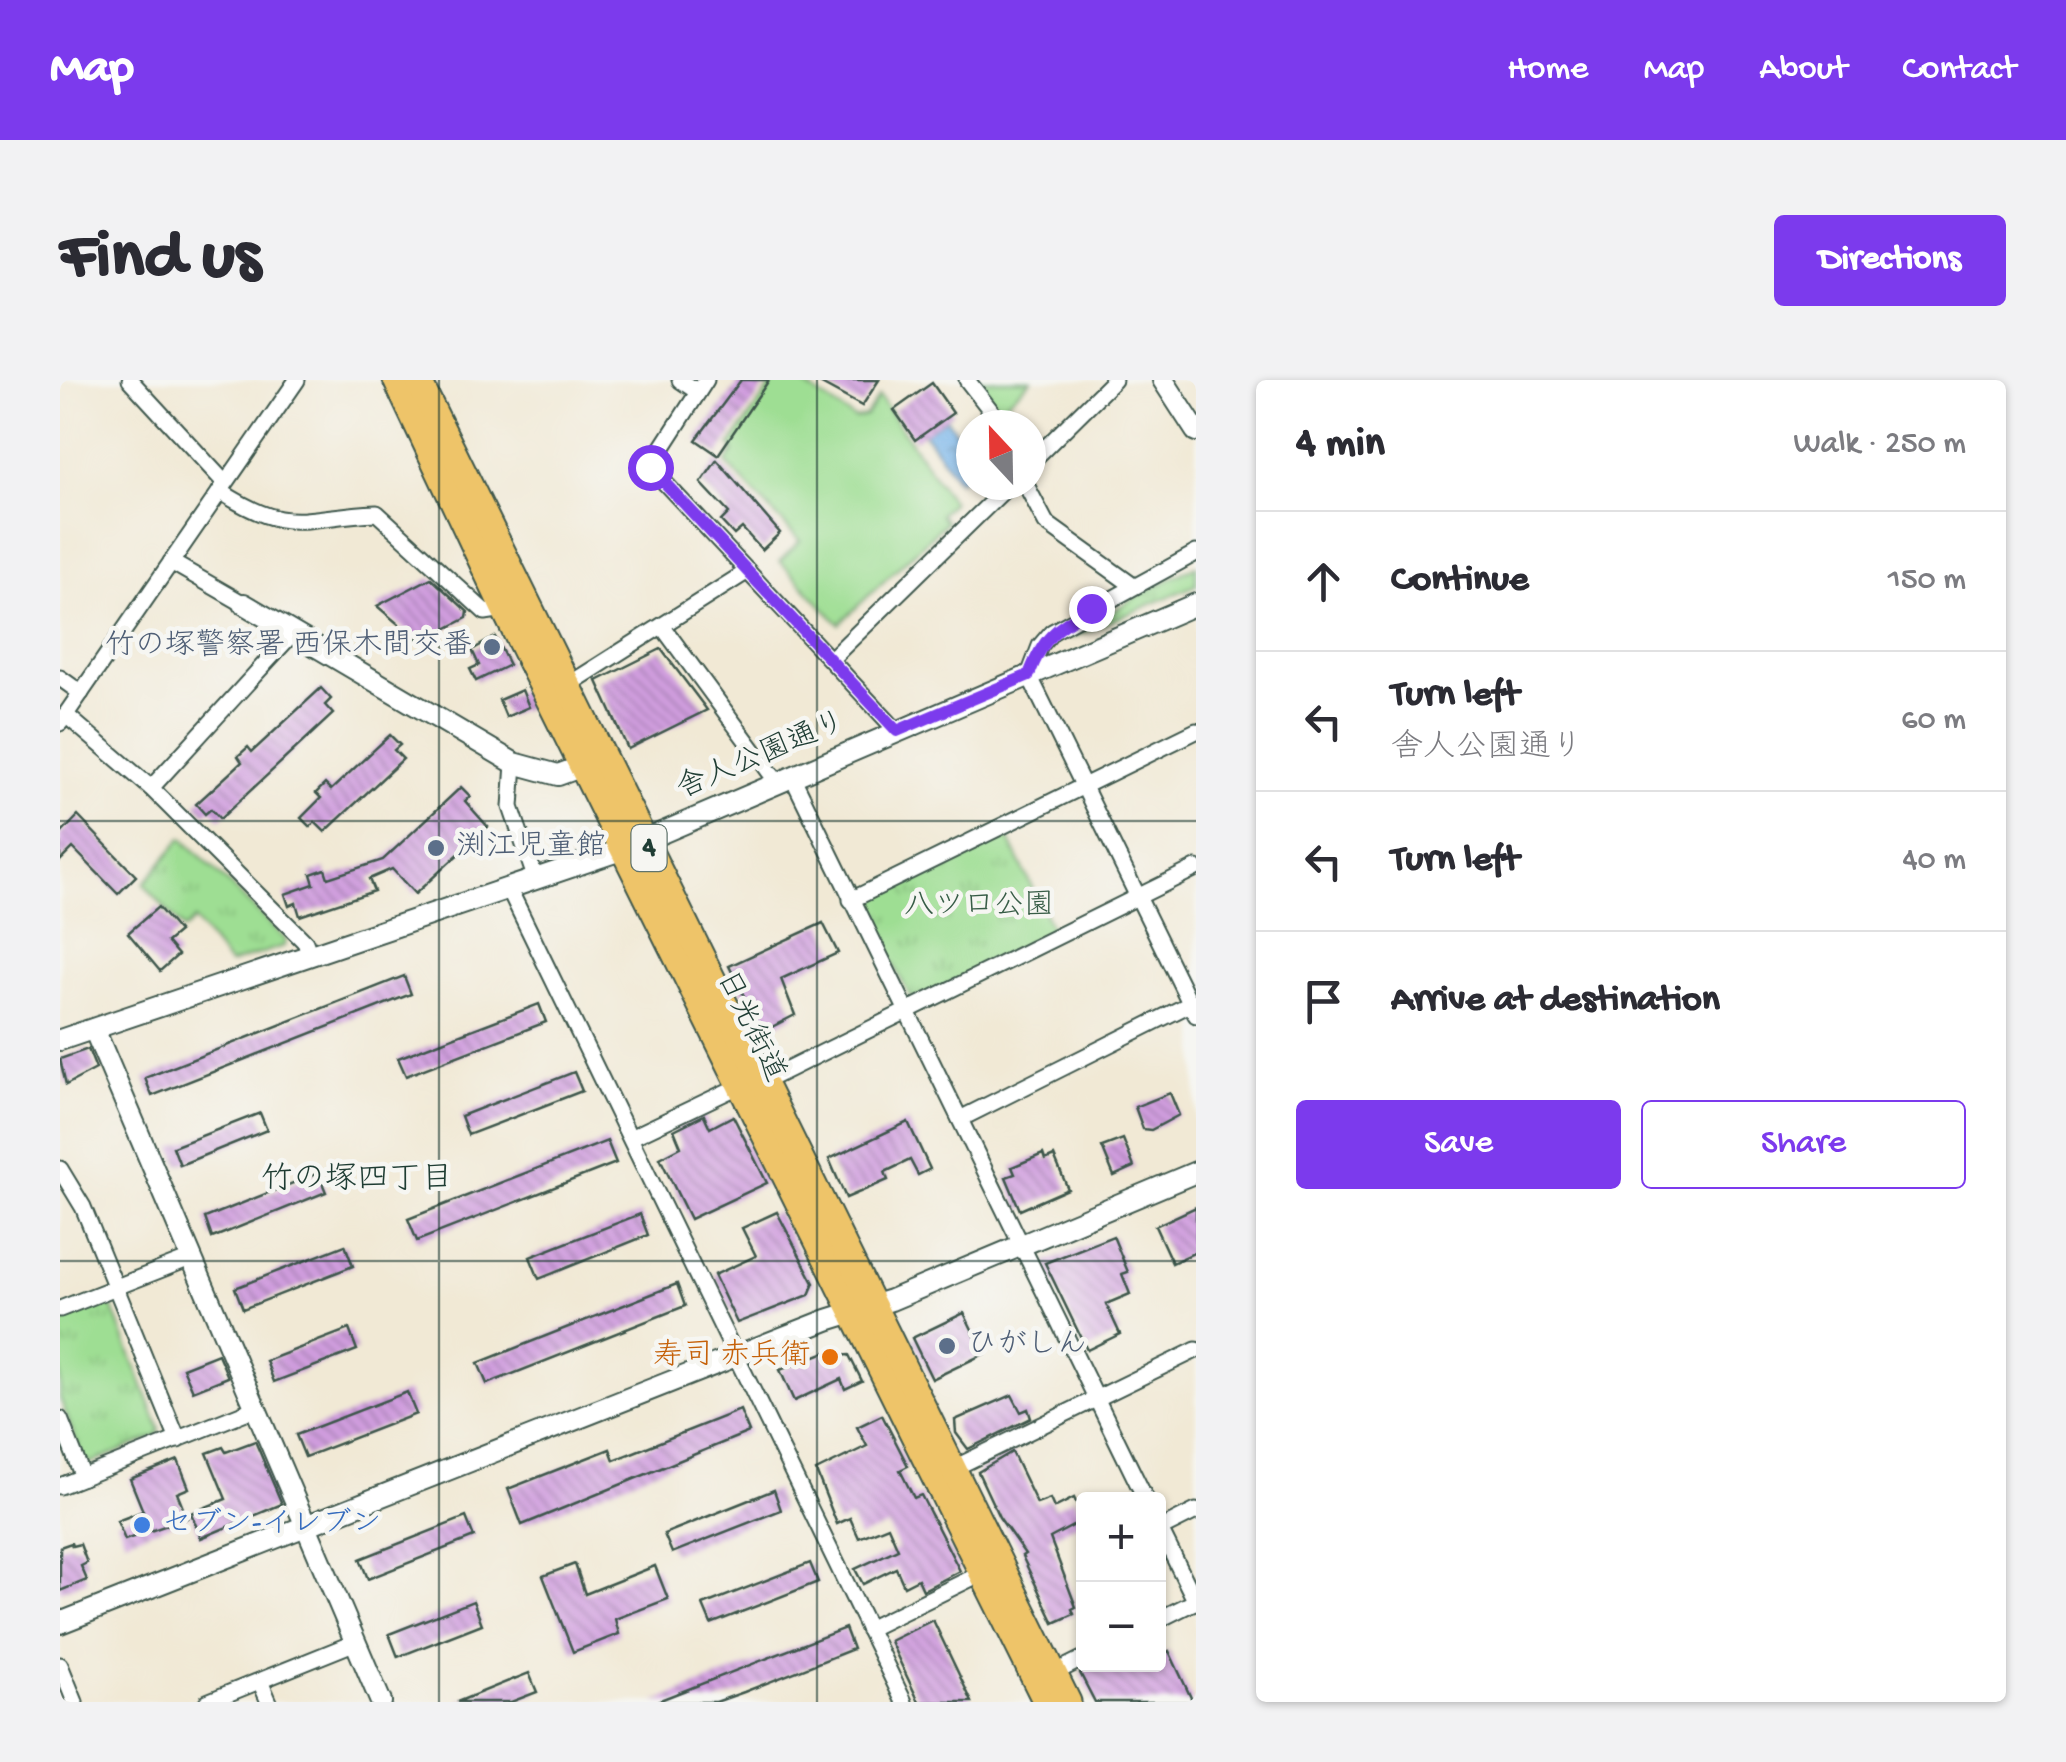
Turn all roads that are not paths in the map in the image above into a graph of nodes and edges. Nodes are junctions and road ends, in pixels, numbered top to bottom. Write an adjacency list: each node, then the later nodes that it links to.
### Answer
1 (130, 380): 12 (street)
2 (296, 380): 12 (street)
3 (680, 380): 8 (street)
4 (968, 380): 9 (street)
5 (1114, 380): 11 (street)
6 (1163, 380): 10 (street)
7 (417, 386): 21 (highway, 日光街道 / 4); 27 (highway, 日光街道 / 4)
8 (702, 386): 17 (street)
9 (991, 410)
10 (1196, 431)
11 (1046, 446)
12 (222, 486): 16 (street); 21 (street)
13 (993, 500): 24 (street)
14 (1034, 500): 18 (street)
15 (1196, 553): 18 (street)
16 (171, 562): 19 (street); 28 (street)
17 (748, 571): 22 (street); 24 (street)
18 (1132, 585): 25 (street)
19 (244, 604): 23 (street)
20 (1196, 604): 25 (street, 舎人公園通り)
21 (504, 609): 33 (highway, 日光街道 / 4)
22 (662, 626): 27 (street); 34 (street)
23 (292, 634): 32 (street); 36 (street)
24 (831, 659): 30 (street)
25 (1029, 675): 30 (street, 舎人公園通り); 35 (street)
26 (60, 678): 28 (street)
27 (568, 685): 37 (highway, 日光街道 / 4)
28 (80, 693): 29 (street)
29 (63, 719): 36 (street)
30 (897, 731): 34 (street, 舎人公園通り)
31 (1196, 731): 35 (street)
32 (514, 763): 33 (street); 39 (street)
33 (582, 766): 37 (highway, 日光街道 / 4)
34 (784, 779): 37 (street, 舎人公園通り); 42 (street)
35 (1084, 786): 41 (street); 42 (street)
36 (150, 788): 43 (street)
37 (635, 845): 39 (street, 舎人公園通り); 48 (highway, 日光街道 / 4)
38 (1196, 868): 41 (street)
39 (536, 880): 40 (street, 舎人公園通り)
40 (509, 889): 43 (street, 舎人公園通り); 50 (street)
41 (1138, 897): 44 (street); 45 (street)
42 (851, 900): 45 (street)
43 (310, 955): 46 (street, 舎人公園通り)
44 (1194, 1006): 49 (street)
45 (908, 1012): 48 (street); 49 (street)
46 (94, 1029): 47 (street, 舎人公園通り); 54 (street)
47 (60, 1040)
48 (752, 1083): 50 (street); 57 (highway, 日光街道 / 4)
49 (960, 1119): 53 (street)
50 (632, 1137): 59 (street)
51 (60, 1169): 55 (street)
52 (1196, 1172): 53 (street)
53 (1020, 1245): 57 (street); 60 (street)
54 (193, 1257): 55 (street); 61 (street)
55 (115, 1287): 56 (street); 63 (street)
56 (60, 1309)
57 (862, 1309): 59 (street); 64 (highway, 日光街道 / 4); 72 (highway, 日光街道 / 4)
58 (1196, 1350): 60 (street)
59 (735, 1357): 70 (street); 76 (street)
60 (1097, 1399): 64 (street); 67 (street)
61 (256, 1408): 63 (street); 70 (street)
62 (60, 1419): 65 (street)
63 (178, 1440): 65 (street)
64 (952, 1469): 81 (highway, 日光街道 / 4)
65 (82, 1477): 66 (street)
66 (60, 1486)
67 (1142, 1492)
68 (1196, 1511): 69 (street)
69 (1166, 1524)
70 (307, 1526): 75 (street); 77 (street)
71 (1166, 1540): 73 (street)
72 (982, 1574): 76 (street); 81 (highway, 日光街道 / 4)
73 (1196, 1602): 74 (street)
74 (1166, 1616)
75 (60, 1623)
76 (868, 1629): 86 (street)
77 (356, 1642): 80 (street); 85 (street)
78 (1076, 1664): 81 (street)
79 (60, 1665): 82 (street)
80 (260, 1681): 83 (street); 84 (street)
81 (1045, 1686): 87 (highway, 日光街道 / 4)
82 (75, 1702)
83 (208, 1702)
84 (269, 1702)
85 (382, 1702)
86 (904, 1702)
87 (1068, 1702)

